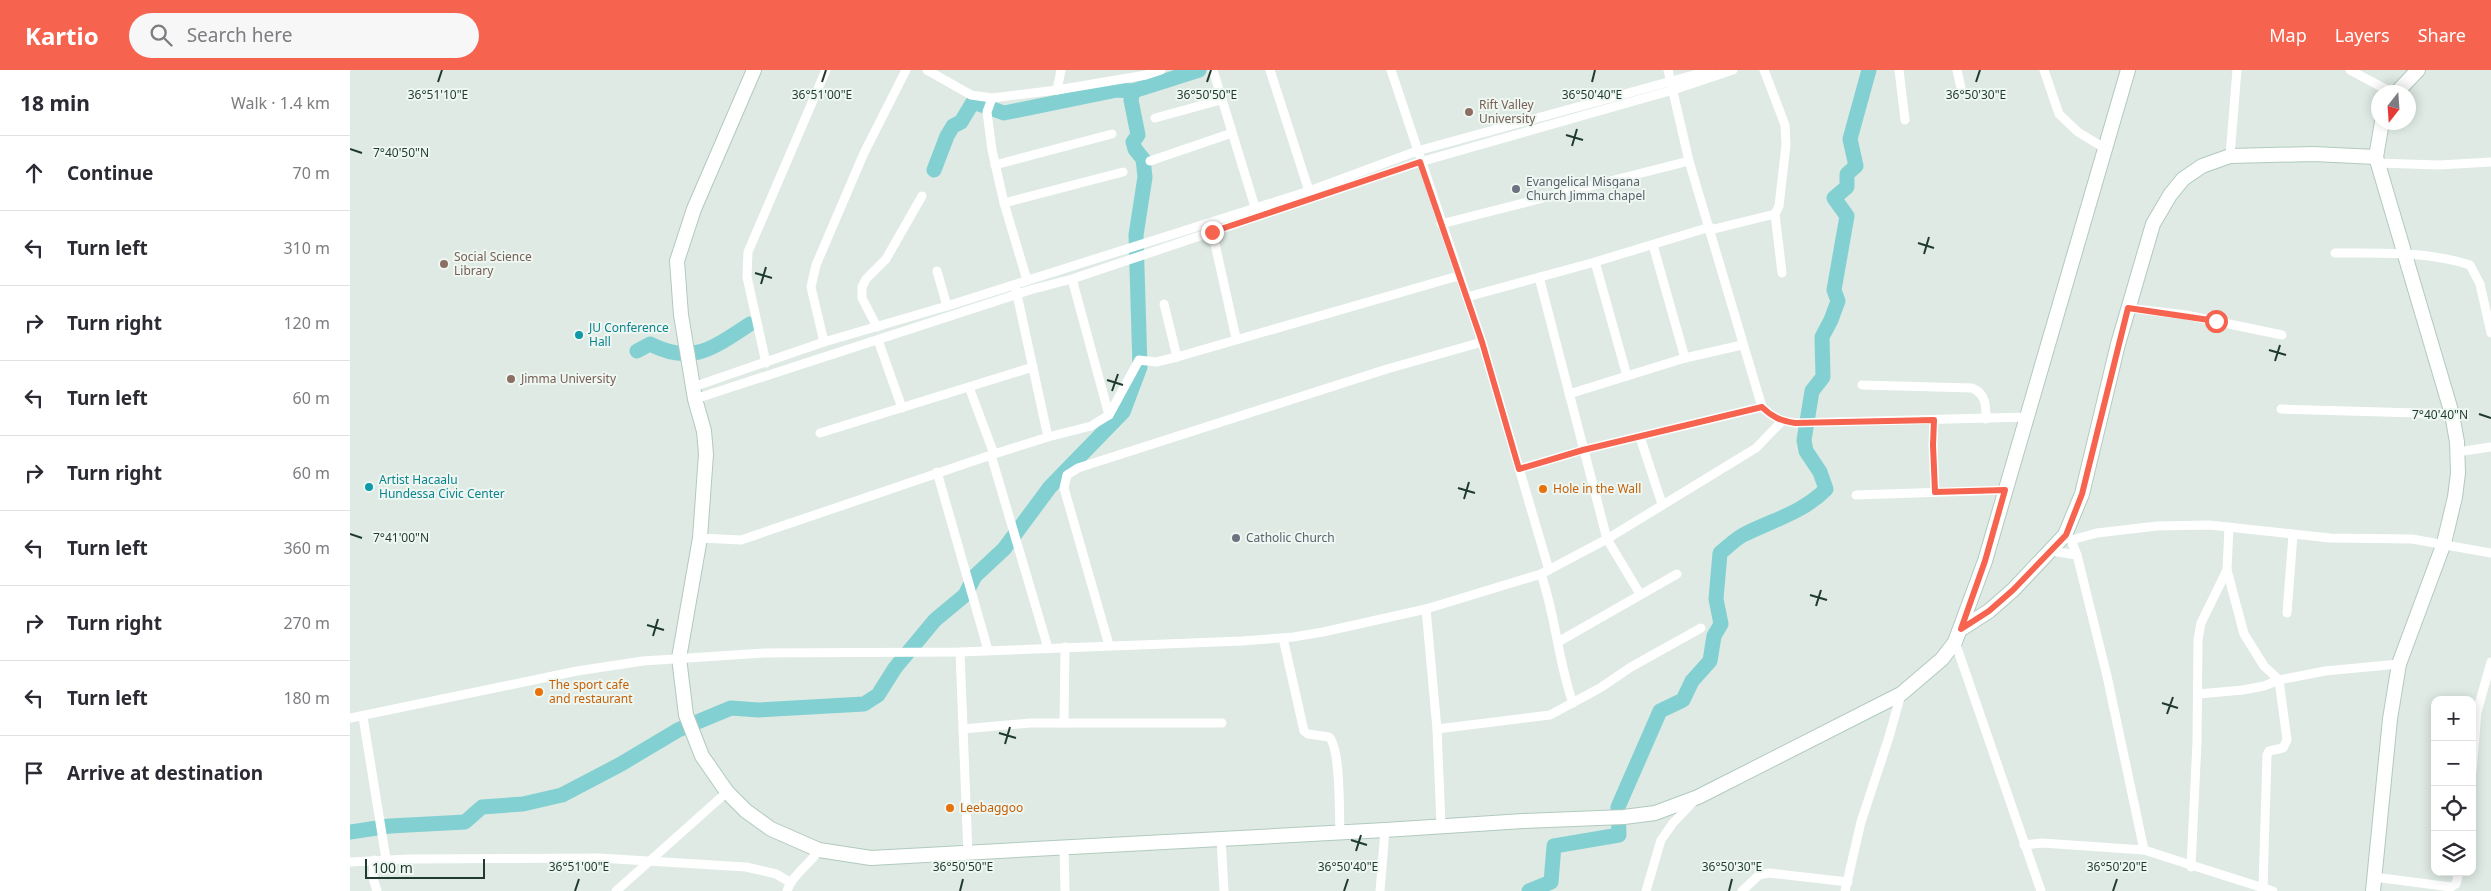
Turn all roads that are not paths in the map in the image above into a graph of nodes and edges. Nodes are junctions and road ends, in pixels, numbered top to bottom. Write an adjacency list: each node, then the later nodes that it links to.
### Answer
1 (754, 70): 83 (street)
2 (826, 70): 78 (street)
3 (906, 70): 73 (street)
4 (927, 70): 26 (street)
5 (1062, 70): 25 (street)
6 (1162, 70): 25 (street)
7 (1213, 70): 27 (street)
8 (1270, 70): 43 (street)
9 (1391, 70): 34 (street)
10 (1668, 70): 23 (street)
11 (1712, 70): 23 (street)
12 (1733, 70): 23 (street)
13 (1764, 70): 47 (street)
14 (1899, 70): 29 (street)
15 (1957, 70): 24 (street)
16 (2044, 70): 33 (street)
17 (2128, 70): 33 (street)
18 (2236, 70): 35 (street)
19 (2350, 70): 21 (street)
20 (2418, 70): 22 (street)
21 (2378, 85)
22 (2404, 85)
23 (1672, 86): 34 (street); 38 (street); 39 (street)
24 (1961, 88)
25 (1057, 90): 26 (street)
26 (992, 98): 41 (street)
27 (1221, 100): 28 (street); 31 (street)
28 (1155, 118)
29 (1905, 120)
30 (2381, 130): 36 (street)
31 (1232, 133): 37 (street); 46 (street)
32 (1112, 134): 41 (street)
33 (2106, 149): 90 (street)
34 (1417, 151): 39 (street); 43 (street)
35 (2230, 156): 36 (street); 67 (street)
36 (2377, 160): 40 (street); 54 (street)
37 (1150, 161)
38 (1689, 161): 49 (street); 50 (street)
39 (1420, 162): 49 (street); 51 (street)
40 (2491, 162)
41 (995, 165): 45 (street)
42 (1123, 172): 45 (street)
43 (1309, 191): 46 (street)
44 (922, 196): 68 (street)
45 (1004, 203): 61 (street)
46 (1255, 208): 48 (street)
47 (1775, 214): 50 (street); 57 (street)
48 (1210, 222): 51 (street); 61 (street)
49 (1441, 224): 58 (street)
50 (1710, 229): 52 (street); 75 (street)
51 (1212, 232): 60 (street); 71 (street)
52 (1653, 246): 55 (street); 77 (street)
53 (2335, 253): 54 (street)
54 (2403, 254): 69 (street); 88 (street)
55 (1595, 262): 59 (street); 80 (street)
56 (937, 271): 66 (street)
57 (1782, 272)
58 (1458, 276): 64 (street); 71 (street)
59 (1539, 277): 64 (street); 84 (street)
60 (1072, 279): 63 (street); 89 (street)
61 (1028, 280): 62 (street)
62 (1014, 284): 63 (street); 66 (street)
63 (1018, 294): 72 (street); 79 (street)
64 (1467, 296): 74 (street)
65 (1164, 304): 76 (street)
66 (948, 306): 68 (street)
67 (2128, 308): 70 (street); 109 (street)
68 (878, 327): 73 (street)
69 (2491, 333)
70 (2282, 335)
71 (1236, 338): 76 (street)
72 (878, 340): 83 (street); 86 (street)
73 (824, 342): 78 (street)
74 (1482, 342): 101 (street); 127 (street)
75 (1742, 344): 77 (street); 85 (street)
76 (1177, 357): 89 (street)
77 (1685, 358): 80 (street)
78 (766, 364): 83 (street)
79 (1033, 367): 82 (street); 95 (street)
80 (1627, 376): 84 (street)
81 (1862, 385): 91 (street)
82 (969, 387): 86 (street); 100 (street)
83 (694, 390): 110 (street)
84 (1568, 394): 98 (street)
85 (1762, 407): 93 (street); 96 (street)
86 (902, 408): 94 (street)
87 (2281, 409): 88 (street)
88 (2452, 414): 99 (street)
89 (1109, 415): 95 (street)
90 (2027, 417): 91 (street); 103 (street)
91 (1986, 419): 92 (street)
92 (1934, 420): 93 (street); 104 (street)
93 (1782, 421): 106 (street)
94 (820, 433)
95 (1048, 436): 100 (street)
96 (1640, 437): 98 (street); 106 (street)
97 (2491, 447): 99 (street)
98 (1583, 450): 101 (street); 111 (street)
99 (2457, 452): 112 (street)
100 (993, 454): 102 (street); 129 (street)
101 (1519, 469): 117 (street)
102 (937, 472): 110 (street); 130 (street)
103 (2005, 490): 104 (street); 123 (street)
104 (1935, 492): 105 (street)
105 (1856, 495)
106 (1662, 504): 111 (street)
107 (2229, 527): 108 (street); 109 (street); 116 (street)
108 (2293, 535): 112 (street); 121 (street)
109 (2068, 537): 113 (street); 115 (street)
110 (700, 538): 132 (street)
111 (1606, 539): 117 (street); 119 (street)
112 (2444, 543): 114 (street); 134 (street)
113 (2051, 551): 115 (street); 123 (street)
114 (2491, 553)
115 (2077, 555): 155 (street)
116 (2227, 570): 135 (street); 137 (street)
117 (1545, 572): 120 (street); 125 (street)
118 (1677, 574): 119 (street)
119 (1640, 594): 125 (street)
120 (1426, 609): 124 (street); 143 (street)
121 (2287, 613)
122 (1701, 628): 138 (street)
123 (1961, 629): 126 (street)
124 (1283, 638): 127 (street); 150 (street)
125 (1558, 642): 138 (street)
126 (1956, 642): 136 (street); 152 (street)
127 (1109, 645): 128 (street)
128 (1065, 647): 129 (street); 141 (street)
129 (1048, 648): 130 (street)
130 (988, 650): 131 (street)
131 (960, 652): 132 (street); 144 (street)
132 (679, 658): 139 (street); 146 (street)
133 (2491, 662): 145 (street)
134 (2399, 664): 135 (street); 163 (street)
135 (2279, 680): 137 (street); 166 (street)
136 (1900, 694): 147 (street); 164 (street)
137 (2198, 694): 161 (street)
138 (1574, 704): 143 (street)
139 (363, 716): 140 (street); 157 (street)
140 (350, 718)
141 (1064, 723): 142 (street); 144 (street)
142 (1222, 723)
143 (1437, 729): 148 (street)
144 (963, 730): 156 (street)
145 (2475, 741)
146 (727, 792): 154 (street); 159 (street)
147 (1698, 797): 148 (street); 172 (street)
148 (1441, 826): 149 (street)
149 (1385, 830): 150 (street); 171 (street)
150 (1340, 833): 151 (street)
151 (1221, 838): 153 (street); 170 (street)
152 (2024, 845): 155 (street); 174 (street)
153 (1064, 846): 156 (street); 169 (street)
154 (819, 850): 156 (street); 165 (street)
155 (2144, 850): 161 (street)
156 (968, 854)
157 (386, 859): 158 (street); 159 (street)
158 (374, 860): 160 (street); 168 (street)
159 (651, 861): 165 (street); 167 (street)
160 (350, 862)
161 (2191, 867): 166 (street)
162 (2458, 876): 163 (street)
163 (2374, 884)
164 (1846, 886): 173 (street)
165 (789, 887)
166 (2264, 888): 175 (street)
167 (619, 890)
168 (377, 891)
169 (1065, 891)
170 (1224, 891)
171 (1380, 891)
172 (1646, 891)
173 (1742, 891)
174 (2041, 891)
175 (2273, 891)

